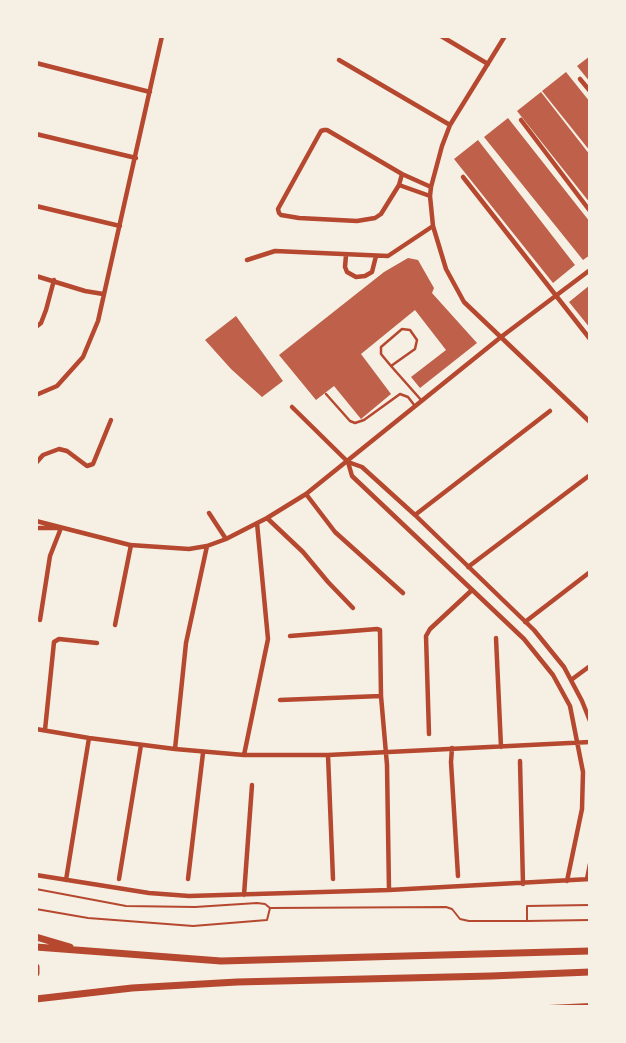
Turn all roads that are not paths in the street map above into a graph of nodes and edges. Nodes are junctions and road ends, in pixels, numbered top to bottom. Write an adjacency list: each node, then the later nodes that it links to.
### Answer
1 (162, 36): 9 (street)
2 (441, 36): 6 (street)
3 (505, 36): 6 (street)
4 (339, 60): 11 (street)
5 (36, 63): 9 (street)
6 (488, 64): 11 (street)
7 (580, 79): 8 (street)
8 (590, 91)
9 (150, 92): 13 (street)
10 (521, 120): 20 (street)
11 (450, 125): 17 (street)
12 (36, 134): 13 (street)
13 (136, 158): 21 (street)
14 (402, 174): 16 (street); 16 (street); 17 (street)
15 (463, 177): 30 (street)
16 (398, 186): 18 (street)
17 (431, 187): 18 (street)
18 (430, 196): 22 (street)
19 (36, 206): 21 (street)
20 (590, 211)
21 (120, 226): 29 (street)
22 (433, 226): 24 (street); 32 (street)
23 (346, 255): 24 (street); 24 (street); 25 (street)
24 (376, 256)
25 (247, 260)
26 (590, 270): 30 (street)
27 (36, 276): 28 (street)
28 (54, 280): 29 (street); 31 (street)
29 (103, 294): 36 (street)
30 (555, 296): 32 (street); 33 (street)
31 (36, 326)
32 (501, 337): 37 (street); 42 (street)
33 (590, 339)
34 (392, 366): 34 (lane); 37 (lane)
35 (326, 394): 38 (lane)
36 (36, 395)
37 (422, 401): 38 (street)
38 (416, 406): 43 (street)
39 (292, 408): 43 (street)
40 (550, 411): 48 (street)
41 (110, 420): 44 (street)
42 (590, 422)
43 (348, 462): 46 (street); 48 (street); 59 (street)
44 (36, 463)
45 (590, 475): 57 (street)
46 (306, 494): 49 (street); 60 (street)
47 (209, 513): 54 (street)
48 (415, 515): 57 (street)
49 (267, 518): 51 (street); 61 (street)
50 (36, 521): 53 (street)
51 (257, 523): 54 (street); 85 (street)
52 (36, 528): 53 (street)
53 (61, 528): 55 (street); 62 (street)
54 (226, 539): 56 (street)
55 (131, 545): 56 (street); 64 (street)
56 (207, 546): 82 (street)
57 (468, 567): 63 (street)
58 (590, 572): 63 (street)
59 (472, 590): 75 (street); 78 (street)
60 (403, 593)
61 (353, 608)
62 (40, 620)
63 (525, 622): 69 (street)
64 (115, 625)
65 (290, 636): 70 (street)
66 (496, 638): 80 (street)
67 (97, 643): 74 (street)
68 (590, 666): 69 (street)
69 (571, 680): 72 (street)
70 (381, 696): 71 (street); 83 (street)
71 (280, 700)
72 (590, 721)
73 (36, 729): 74 (street)
74 (45, 730): 76 (street)
75 (429, 734)
76 (89, 738): 79 (street); 96 (street)
77 (590, 742): 78 (street)
78 (579, 743): 80 (street); 97 (street)
79 (141, 744): 82 (street); 92 (street)
80 (501, 747): 81 (street)
81 (452, 748): 83 (street); 91 (street)
82 (175, 749): 84 (street)
83 (386, 752): 86 (street); 99 (street)
84 (203, 753): 85 (street); 93 (street)
85 (244, 755): 86 (street)
86 (328, 755): 94 (street)
87 (520, 761): 98 (street)
88 (252, 785): 100 (street)
89 (590, 864): 95 (street)
90 (36, 875): 96 (street)
91 (458, 876)
92 (119, 879)
93 (188, 879)
94 (333, 879)
95 (588, 879): 97 (street)
96 (66, 880): 100 (street)
97 (568, 881): 98 (street)
98 (523, 884): 99 (street)
99 (389, 890): 100 (street)
100 (244, 895)
101 (36, 937): 104 (main road)
102 (36, 948): 104 (main road)
103 (590, 951): 104 (main road)
104 (97, 953)
105 (36, 967): 107 (main road)
106 (590, 972): 108 (main road)
107 (36, 973)
108 (36, 999)

